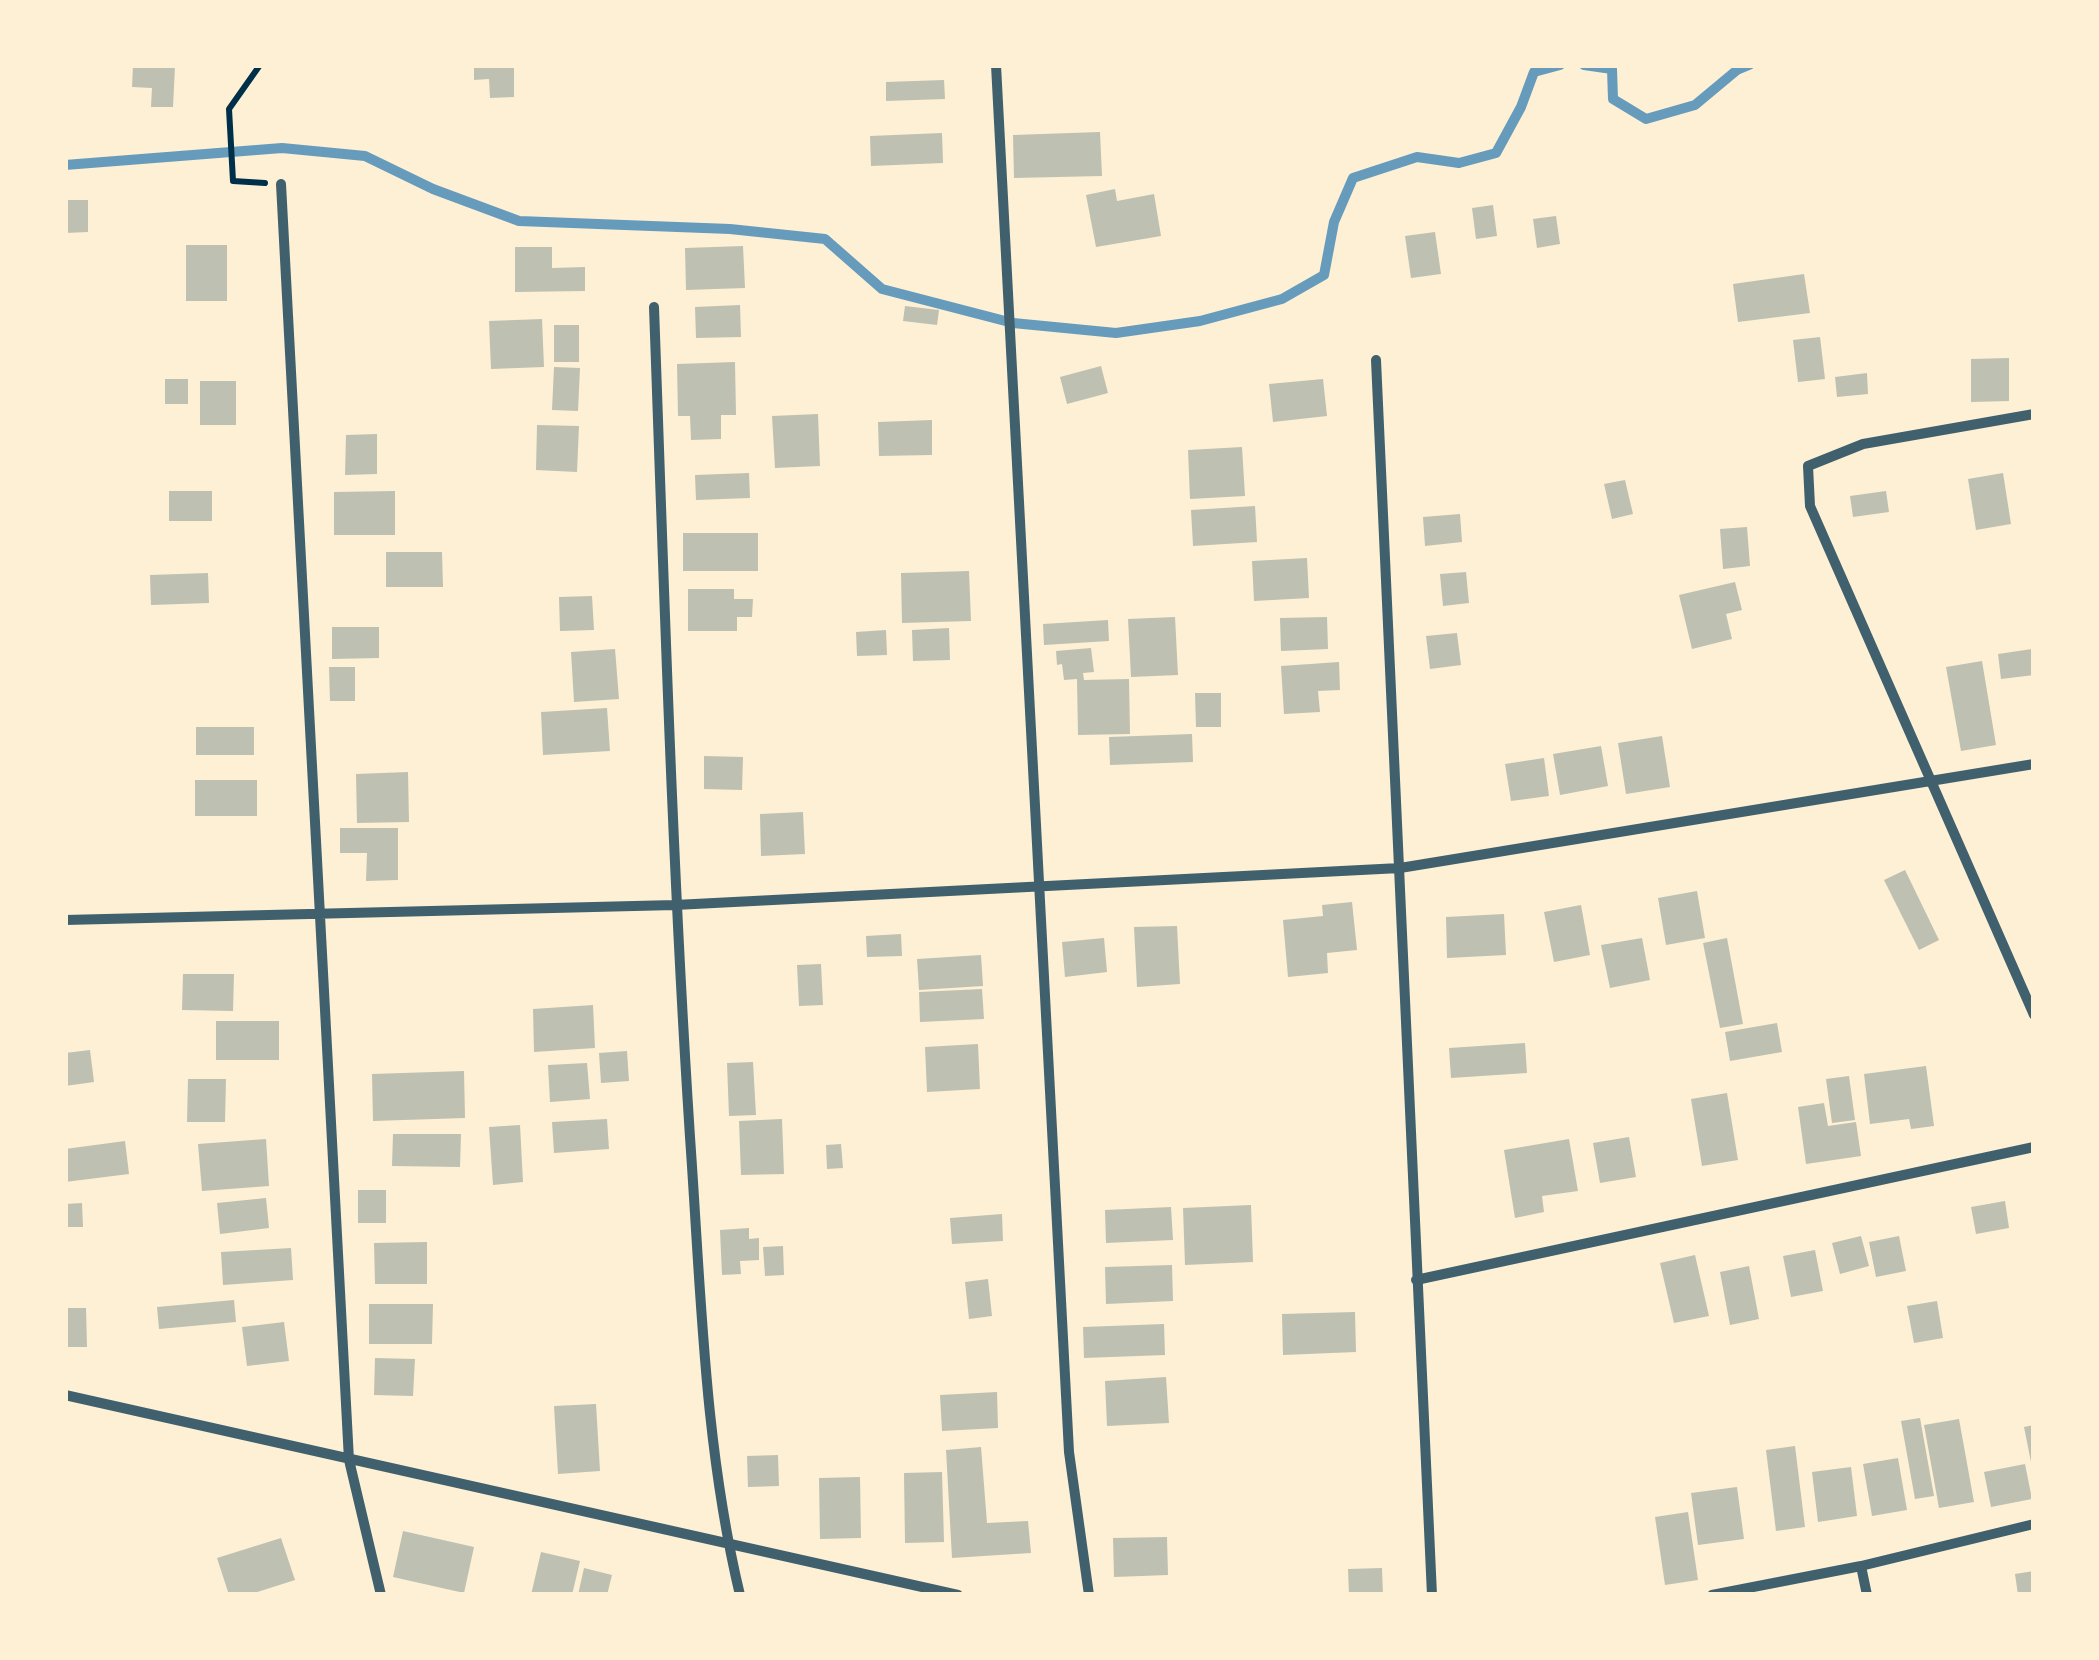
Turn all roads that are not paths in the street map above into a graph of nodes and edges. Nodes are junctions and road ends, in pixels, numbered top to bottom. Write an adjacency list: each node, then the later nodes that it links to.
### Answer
1 (996, 65): 8 (street)
2 (282, 184): 10 (street)
3 (654, 307): 9 (street)
4 (1376, 360): 7 (street)
5 (2034, 414): 12 (street)
6 (2034, 764): 7 (street)
7 (1400, 868): 8 (street); 14 (street)
8 (1040, 886): 9 (street); 23 (street)
9 (675, 905): 10 (street); 18 (street)
10 (318, 914): 11 (street); 16 (street)
11 (65, 920)
12 (2034, 1014)
13 (2034, 1148): 14 (street)
14 (1416, 1280): 24 (street)
15 (65, 1395): 16 (street)
16 (349, 1460): 18 (street); 20 (street)
17 (2034, 1524): 19 (street)
18 (728, 1544): 21 (street); 22 (street)
19 (1861, 1566): 25 (street); 26 (street)
20 (381, 1595)
21 (740, 1595)
22 (958, 1595)
23 (1089, 1595)
24 (1432, 1595)
25 (1712, 1595)
26 (1868, 1595)

